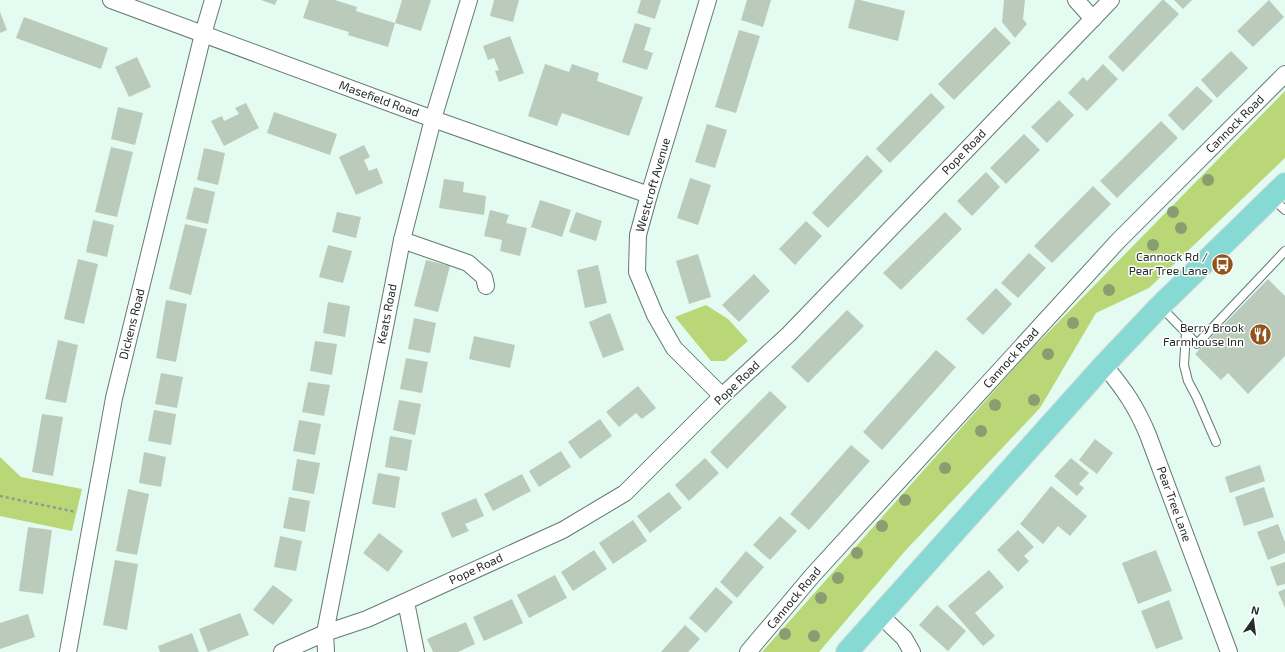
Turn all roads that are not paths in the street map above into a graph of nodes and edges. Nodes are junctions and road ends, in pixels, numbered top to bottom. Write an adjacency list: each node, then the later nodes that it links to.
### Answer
1 (111, 0): 8 (street, Masefield Road)
2 (213, 0): 8 (street, Dickens Road)
3 (469, 0): 10 (street, Keats Road)
4 (708, 0): 11 (street, Westcroft Avenue)
5 (1076, 0): 7 (street)
6 (1111, 0): 7 (street, Pope Road)
7 (1092, 19): 19 (street, Pope Road)
8 (203, 34): 10 (street, Masefield Road); 24 (street, Dickens Road)
9 (1285, 74): 28 (street, Cannock Road)
10 (434, 119): 11 (street, Masefield Road); 13 (street, Keats Road)
11 (649, 195): 19 (street, Westcroft Avenue)
12 (1281, 197): 16 (highway)
13 (402, 240): 15 (street); 23 (street, Keats Road)
14 (1285, 251): 17 (lane)
15 (486, 286)
16 (1160, 306): 17 (lane); 18 (highway)
17 (1186, 332): 20 (lane)
18 (1104, 365): 22 (highway); 31 (street, Pear Tree Lane)
19 (722, 396): 21 (street, Pope Road)
20 (1216, 442)
21 (406, 602): 23 (street, Pope Road); 27 (street)
22 (880, 615): 29 (highway); 30 (street)
23 (325, 633): 25 (street, Pope Road); 26 (street, Keats Road)
24 (68, 652)
25 (282, 652)
26 (326, 652)
27 (416, 652)
28 (748, 652)
29 (847, 652)
30 (912, 652)
31 (1229, 652)

